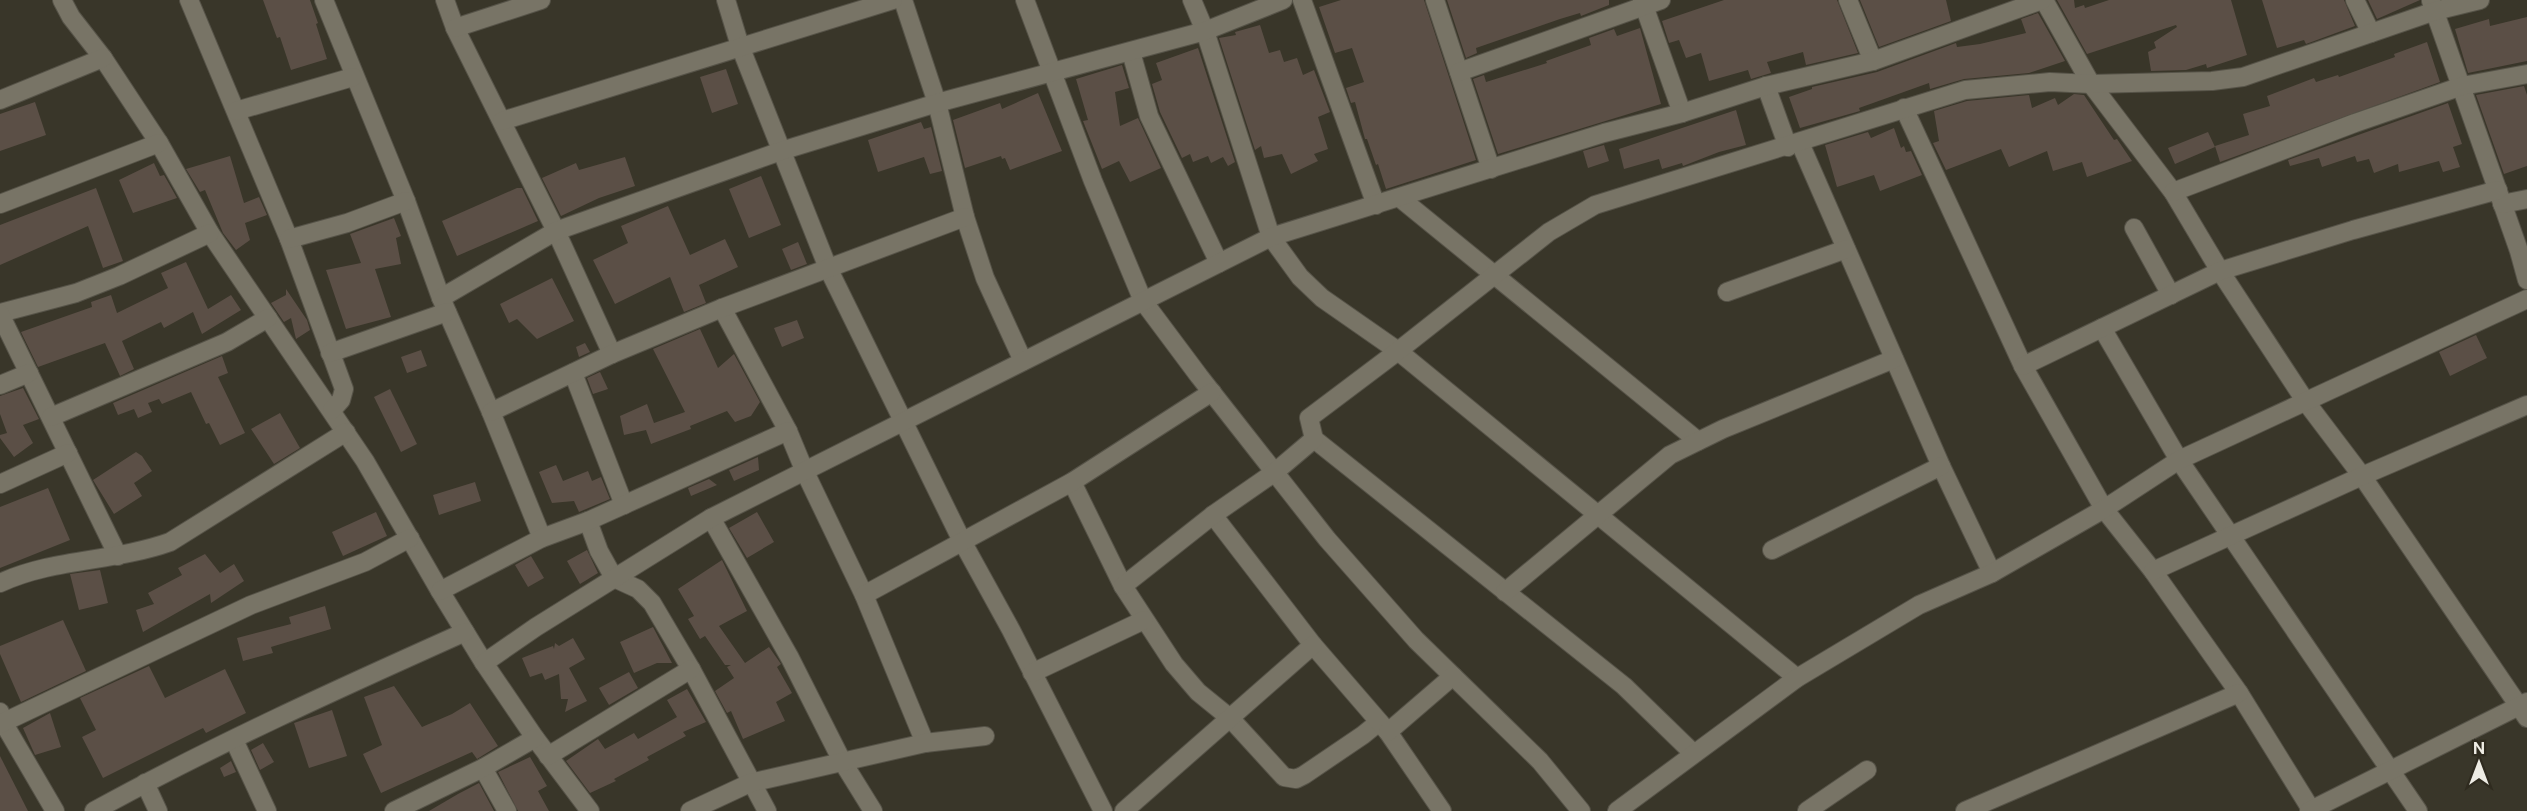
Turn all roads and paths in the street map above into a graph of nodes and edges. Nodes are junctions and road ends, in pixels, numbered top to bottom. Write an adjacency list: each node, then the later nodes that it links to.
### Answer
1 (62, 0): 25 (street)
2 (189, 0): 37 (street)
3 (324, 0): 30 (street)
4 (445, 0): 20 (street)
5 (541, 0): 20 (street)
6 (726, 0): 23 (street)
7 (893, 0): 23 (street)
8 (903, 0): 35 (street)
9 (1025, 0): 27 (street)
10 (1192, 0): 21 (street)
11 (1283, 0): 21 (street)
12 (1302, 0): 50 (street)
13 (1435, 0): 28 (street)
14 (1848, 0): 26 (street)
15 (2043, 0): 26 (street); 31 (street)
16 (2355, 0): 22 (street)
17 (2480, 0): 19 (street)
18 (1649, 2): 28 (street); 38 (street)
19 (2433, 6): 22 (street); 33 (street)
20 (455, 28): 39 (street)
21 (1205, 31): 24 (street); 55 (street)
22 (2372, 33): 31 (street)
23 (740, 46): 39 (street); 42 (street)
24 (1131, 52): 27 (street); 58 (street)
25 (103, 58): 34 (street); 40 (street)
26 (1873, 61): 32 (street)
27 (1053, 71): 35 (street); 66 (street)
28 (1459, 72): 43 (street)
29 (2527, 74): 33 (street)
30 (353, 77): 37 (street); 48 (street)
31 (2091, 84): 36 (street); 44 (street)
32 (1766, 86): 38 (street); 41 (street)
33 (2462, 86): 44 (street); 45 (street)
34 (0, 100)
35 (937, 103): 42 (street); 51 (street)
36 (1904, 108): 41 (street); 77 (street)
37 (236, 111): 56 (street)
38 (1682, 112): 43 (street)
39 (502, 121): 53 (street)
40 (159, 143): 49 (street); 54 (street)
41 (1794, 145): 57 (street); 61 (street)
42 (781, 151): 53 (street); 59 (street)
43 (1491, 170): 46 (street)
44 (2173, 192): 60 (street)
45 (2500, 197): 47 (street); 60 (street); 62 (street)
46 (1400, 198): 50 (street); 61 (street)
47 (2527, 200)
48 (405, 201): 56 (street); 67 (street)
49 (0, 204)
50 (1376, 205): 55 (street)
51 (965, 217): 59 (street); 76 (street)
52 (2134, 228): 64 (street)
53 (556, 231): 67 (street); 74 (street)
54 (210, 233): 69 (street); 70 (street)
55 (1272, 237): 58 (street); 72 (street)
56 (289, 239): 73 (street)
57 (1846, 249): 63 (street); 75 (street)
58 (1219, 263): 66 (street)
59 (828, 268): 68 (street); 87 (street)
60 (2220, 271): 64 (street); 82 (street)
61 (1493, 275): 72 (street); 91 (street)
62 (2527, 280)
63 (1727, 292)
64 (2170, 295): 71 (street)
65 (2527, 299): 82 (street)
66 (1143, 301): 76 (street); 81 (street)
67 (444, 305): 73 (street); 85 (street)
68 (723, 308): 74 (street); 88 (street)
69 (0, 313): 78 (street)
70 (268, 318): 84 (street); 86 (street)
71 (2102, 328): 77 (street); 93 (street)
72 (1398, 351): 90 (street); 102 (street)
73 (330, 353): 84 (street)
74 (612, 354): 79 (street)
75 (1894, 359): 91 (street); 94 (street)
76 (1023, 361): 87 (street)
77 (2023, 366): 101 (street)
78 (29, 373): 80 (street); 86 (street)
79 (573, 373): 85 (street); 100 (street)
80 (0, 385)
81 (1212, 392): 96 (street); 98 (street)
82 (2306, 402): 93 (street); 97 (street)
83 (2527, 405): 97 (street)
84 (332, 410): 89 (street)
85 (491, 412): 108 (street)
86 (51, 417): 92 (street)
87 (904, 421): 95 (street); 109 (street)
88 (788, 431): 95 (street); 100 (street)
89 (346, 432): 107 (street); 111 (street)
90 (1314, 439): 96 (street); 118 (street)
91 (1698, 441): 102 (street)
92 (68, 453): 99 (street); 111 (street)
93 (2179, 460): 101 (street); 106 (street)
94 (1941, 466): 110 (street); 113 (street)
95 (805, 472): 104 (street); 119 (street)
96 (1275, 472): 103 (street); 126 (street)
97 (2362, 476): 106 (street); 129 (street)
98 (1071, 482): 109 (street); 116 (street)
99 (0, 484)
100 (624, 505): 105 (street)
101 (2104, 509): 112 (street); 113 (street)
102 (1598, 514): 118 (street); 127 (street)
103 (1213, 515): 116 (street); 122 (street)
104 (711, 518): 114 (street); 139 (street)
105 (588, 521): 108 (street); 114 (street)
106 (2230, 534): 112 (street); 141 (street)
107 (410, 538): 117 (street); 131 (street)
108 (542, 538): 117 (street)
109 (962, 541): 119 (street); 125 (street)
110 (1772, 550)
111 (118, 556): 115 (street)
112 (2153, 571): 128 (street)
113 (1992, 573): 127 (street)
114 (614, 578): 123 (street); 124 (street)
115 (0, 583)
116 (1123, 586): 120 (street)
117 (440, 591): 121 (street)
118 (1505, 592): 137 (street)
119 (864, 595): 136 (street)
120 (1144, 620): 125 (street); 130 (street)
121 (465, 632): 123 (street); 135 (street)
122 (1313, 645): 130 (street); 132 (street)
123 (484, 663): 134 (street)
124 (692, 669): 138 (street); 144 (street)
125 (1032, 673): 155 (street)
126 (1453, 676): 132 (street); 158 (street)
127 (1797, 678): 137 (street)
128 (2239, 693): 161 (street); 162 (street)
129 (2524, 709): 141 (street)
130 (1230, 718): 132 (street); 156 (street)
131 (1, 719): 145 (street)
132 (1383, 727): 157 (street)
133 (985, 736): 136 (street)
134 (535, 738): 138 (street); 140 (street)
135 (234, 740): 143 (street); 148 (street)
136 (925, 743): 139 (street)
137 (1693, 753): 159 (street)
138 (549, 756): 151 (street)
139 (842, 761): 144 (street); 154 (street)
140 (483, 768): 149 (street); 150 (street)
141 (2391, 769): 162 (street); 163 (street)
142 (1867, 770): 160 (street)
143 (145, 783): 146 (street); 147 (street)
144 (750, 783): 152 (street); 153 (street)
145 (56, 811)
146 (94, 811)
147 (158, 811)
148 (267, 811)
149 (394, 811)
150 (507, 811)
151 (590, 811)
152 (690, 811)
153 (767, 811)
154 (873, 811)
155 (1103, 811)
156 (1124, 811)
157 (1442, 811)
158 (1581, 811)
159 (1617, 811)
160 (1808, 811)
161 (1965, 811)
162 (2311, 811)
163 (2418, 811)

